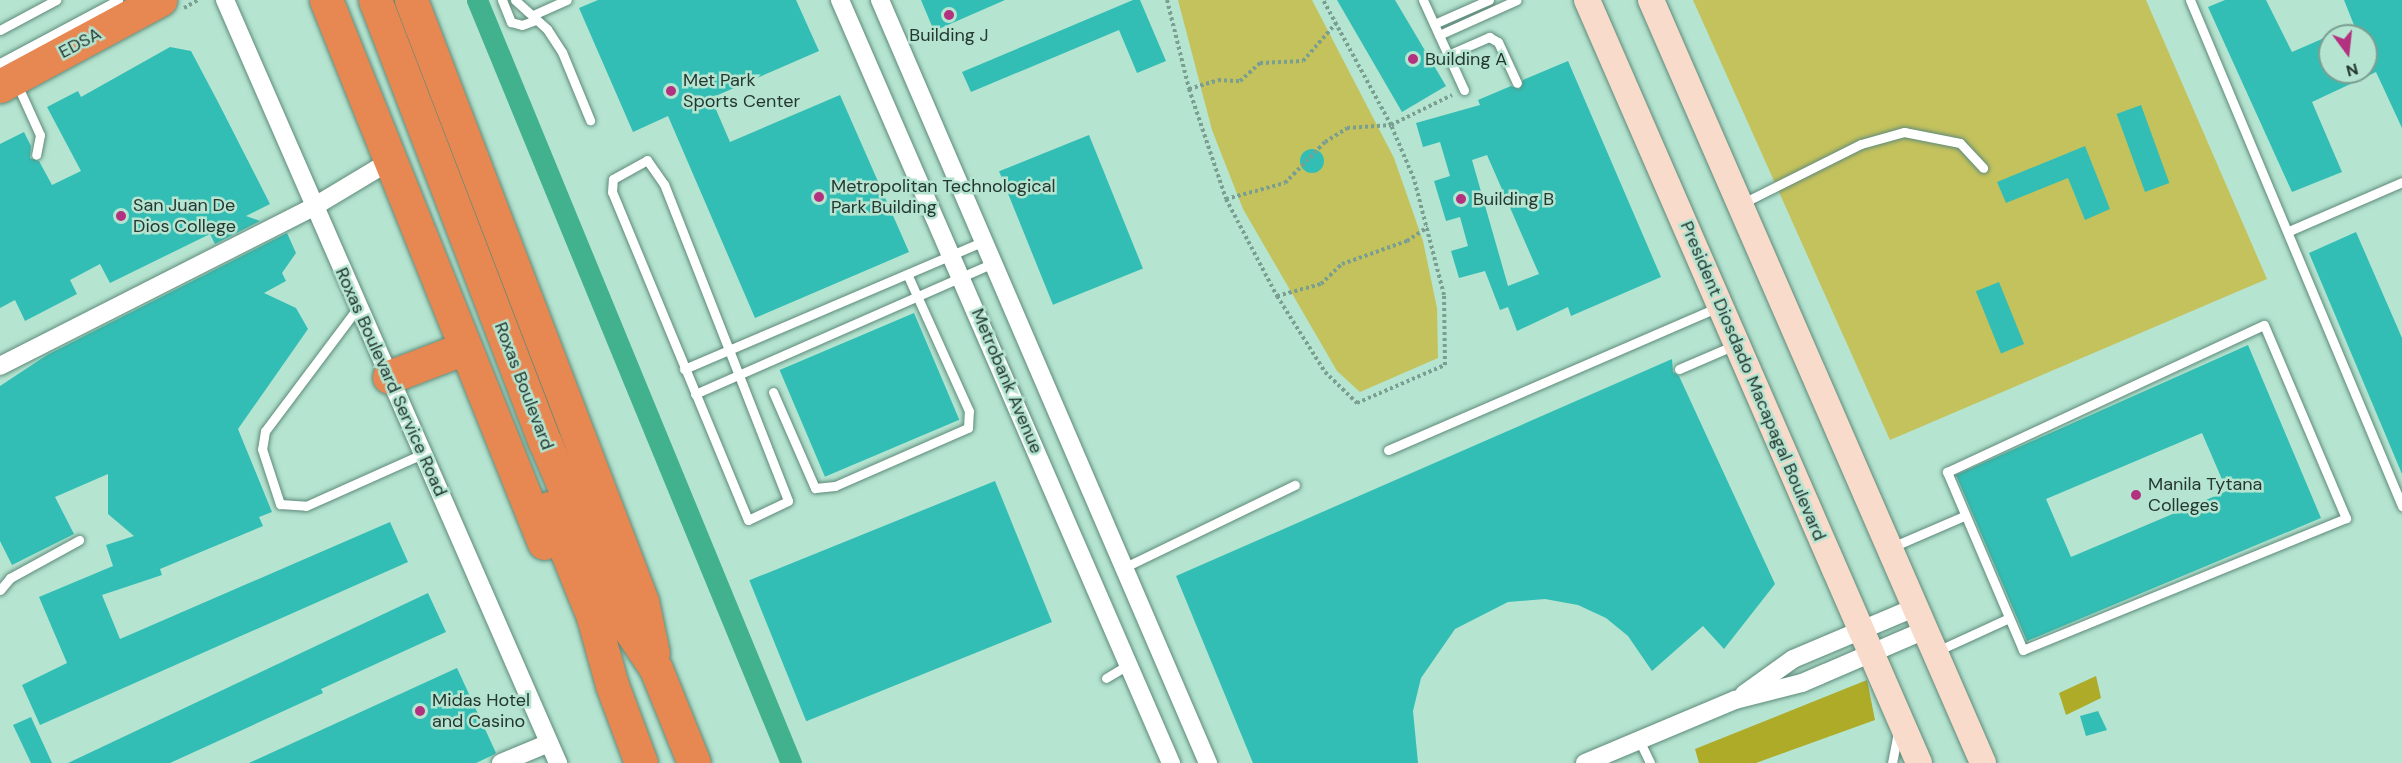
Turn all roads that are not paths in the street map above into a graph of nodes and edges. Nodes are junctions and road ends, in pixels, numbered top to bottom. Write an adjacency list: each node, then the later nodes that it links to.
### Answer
1 (56, 0): 21 (lane)
2 (118, 0): 24 (lane)
3 (160, 0): 24 (highway, EDSA)
4 (225, 0): 33 (street, Roxas Boulevard Service Road)
5 (375, 0): 53 (highway, Roxas Boulevard)
6 (411, 0): 67 (highway)
7 (502, 0): 19 (lane)
8 (515, 0): 19 (lane)
9 (567, 0): 19 (lane)
10 (840, 0): 36 (street, Metrobank Avenue)
11 (880, 0): 35 (street, Metrobank Avenue)
12 (1423, 0): 20 (lane)
13 (1489, 0): 20 (lane)
14 (1517, 0): 22 (lane)
15 (1587, 0): 41 (main road, President Diosdado Macapagal Boulevard)
16 (1651, 0): 32 (main road)
17 (2190, 0): 34 (lane)
18 (334, 2): 29 (highway); 53 (highway, Roxas Boulevard)
19 (535, 17): 27 (lane)
20 (1434, 24): 22 (lane)
21 (0, 30)
22 (1440, 35): 23 (lane)
23 (1450, 54): 25 (lane); 26 (lane)
24 (5, 76): 28 (lane)
25 (1516, 83)
26 (1464, 90)
27 (590, 120)
28 (36, 155)
29 (390, 161): 33 (street); 44 (highway)
30 (1983, 168): 32 (lane)
31 (2402, 182): 34 (lane)
32 (1742, 204): 60 (main road)
33 (315, 206): 42 (street, Roxas Boulevard Service Road); 46 (street)
34 (2289, 231): 57 (lane)
35 (984, 241): 36 (lane); 37 (street, Metrobank Avenue)
36 (953, 255): 38 (lane); 39 (street, Metrobank Avenue)
37 (994, 263): 39 (lane); 61 (street, Metrobank Avenue)
38 (907, 274): 40 (lane); 45 (lane)
39 (963, 277): 40 (lane); 66 (street, Metrobank Avenue)
40 (917, 297): 49 (lane); 51 (lane)
41 (1721, 306): 43 (main road, President Diosdado Macapagal Boulevard); 54 (lane)
42 (356, 310): 50 (street, Roxas Boulevard Service Road); 55 (lane)
43 (1738, 345): 48 (lane); 65 (main road, President Diosdado Macapagal Boulevard)
44 (465, 348): 50 (highway); 69 (highway)
45 (729, 351): 47 (lane); 47 (lane); 49 (lane)
46 (0, 366)
47 (684, 369): 52 (lane)
48 (1679, 369)
49 (739, 374): 52 (lane); 52 (lane)
50 (389, 377): 55 (street, Roxas Boulevard Service Road)
51 (773, 392)
52 (695, 394)
53 (535, 446): 67 (highway, Roxas Boulevard); 69 (highway, Roxas Boulevard)
54 (1388, 450)
55 (422, 454): 73 (street, Roxas Boulevard Service Road)
56 (1295, 485): 61 (lane)
57 (2402, 506)
58 (1964, 516): 60 (lane); 63 (lane); 63 (lane)
59 (79, 540): 62 (lane)
60 (1890, 548): 64 (main road)
61 (1124, 568): 79 (street, Metrobank Avenue)
62 (0, 590)
63 (2009, 618): 64 (lane)
64 (1925, 630): 65 (street); 65 (street); 84 (main road)
65 (1865, 642): 70 (street); 70 (street); 71 (main road, President Diosdado Macapagal Boulevard)
66 (1129, 664): 68 (lane); 78 (street, Metrobank Avenue)
67 (656, 669): 77 (highway, Roxas Boulevard)
68 (1106, 678)
69 (612, 685): 76 (highway, Roxas Boulevard)
70 (1735, 700): 72 (street)
71 (1900, 722): 82 (lane); 83 (main road, President Diosdado Macapagal Boulevard)
72 (1640, 740): 80 (street); 81 (lane)
73 (549, 743): 74 (street); 75 (street, Roxas Boulevard Service Road)
74 (501, 763)
75 (558, 763)
76 (641, 763)
77 (694, 763)
78 (1171, 763)
79 (1208, 763)
80 (1585, 763)
81 (1650, 763)
82 (1892, 763)
83 (1919, 763)
84 (1983, 763)

